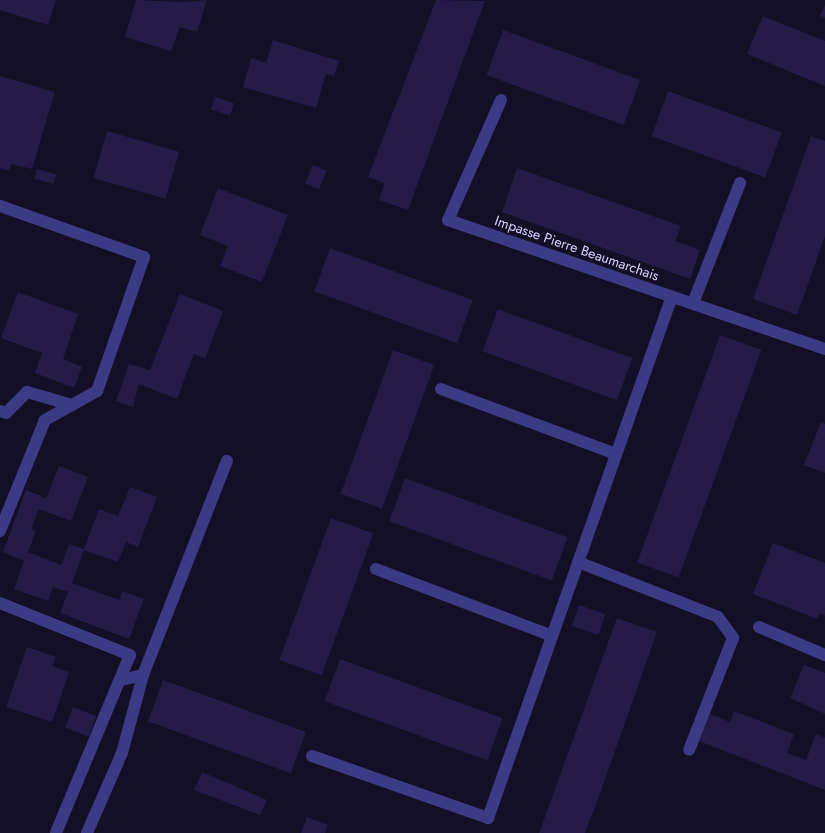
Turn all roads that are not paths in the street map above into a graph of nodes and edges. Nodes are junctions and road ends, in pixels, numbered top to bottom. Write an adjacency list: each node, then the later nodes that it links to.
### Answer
1 (501, 100): 4 (street, Impasse Pierre Beaumarchais)
2 (740, 183): 5 (street)
3 (0, 206): 8 (street)
4 (672, 296): 5 (street, Impasse Pierre Beaumarchais); 10 (street)
5 (693, 303): 6 (street, Impasse Pierre Beaumarchais)
6 (822, 348)
7 (441, 388): 10 (street)
8 (72, 405): 9 (street); 12 (street)
9 (0, 411)
10 (616, 454): 13 (street)
11 (227, 461): 19 (street)
12 (0, 531)
13 (578, 562): 17 (street); 21 (street)
14 (376, 569): 17 (street)
15 (0, 603): 20 (street)
16 (759, 627): 18 (street)
17 (552, 636): 22 (street)
18 (825, 655)
19 (143, 675): 20 (street); 24 (street)
20 (121, 680): 23 (street)
21 (689, 750)
22 (312, 756)
23 (56, 833)
24 (87, 833)

